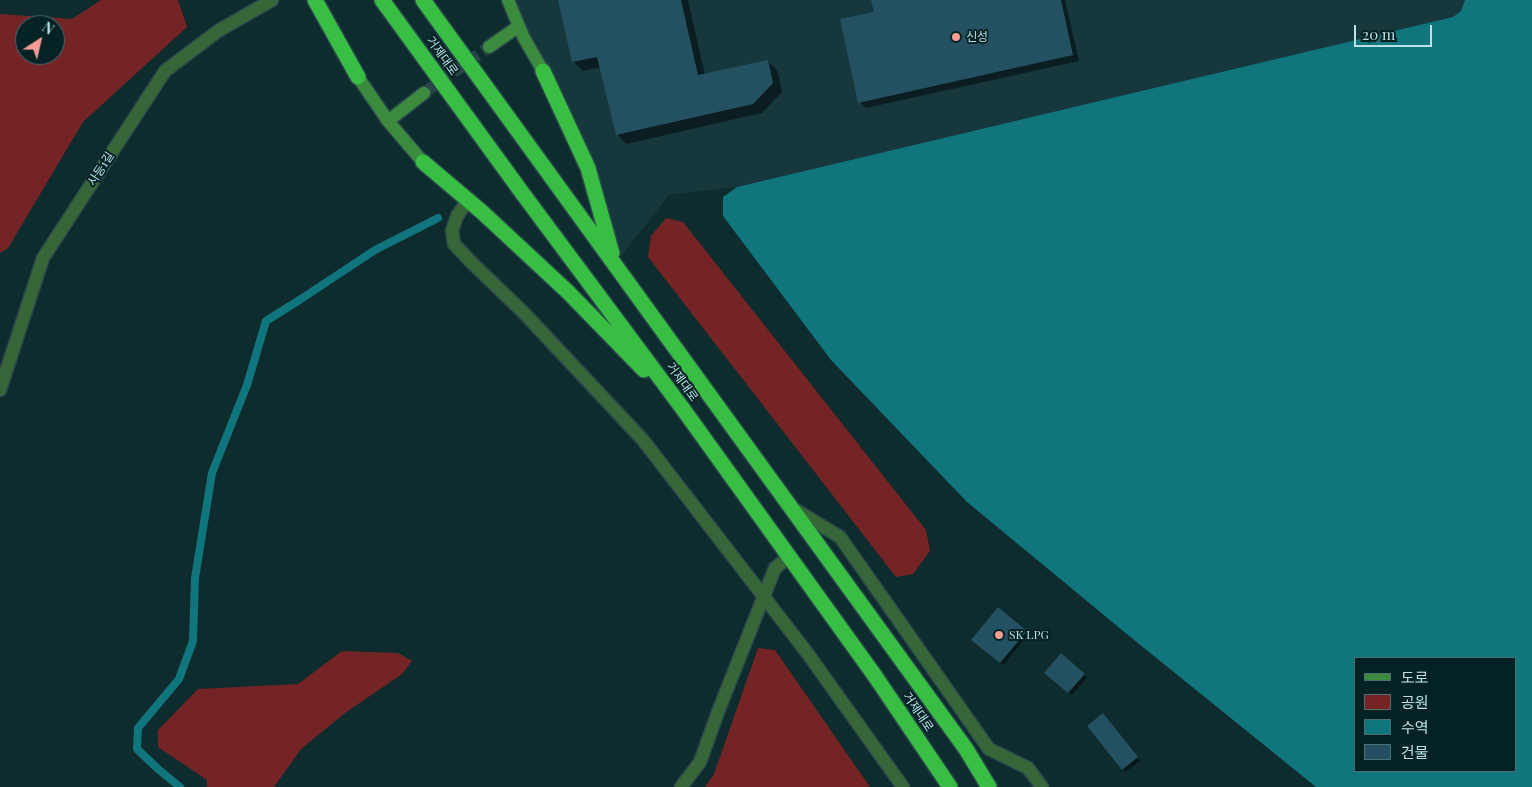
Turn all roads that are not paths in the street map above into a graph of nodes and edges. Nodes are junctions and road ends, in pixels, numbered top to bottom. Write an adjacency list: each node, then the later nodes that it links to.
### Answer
1 (272, 0): 15 (street, 사등1길)
2 (315, 0): 9 (highway)
3 (382, 0): 16 (highway, 거제대로)
4 (423, 0): 14 (highway, 거제대로)
5 (508, 0): 6 (street)
6 (519, 26): 7 (street); 8 (street)
7 (489, 47)
8 (543, 71): 14 (highway)
9 (358, 77): 11 (street)
10 (424, 93): 11 (street)
11 (388, 121): 12 (street)
12 (423, 162): 13 (highway)
13 (468, 200): 16 (highway); 19 (street)
14 (615, 264): 17 (highway, 거제대로)
15 (0, 390)
16 (683, 409): 18 (highway, 거제대로)
17 (791, 507): 23 (highway, 거제대로); 24 (street)
18 (789, 557): 19 (street); 22 (highway, 거제대로)
19 (763, 596): 20 (street); 21 (street)
20 (681, 787)
21 (903, 787)
22 (950, 787)
23 (989, 787)
24 (1042, 787)

